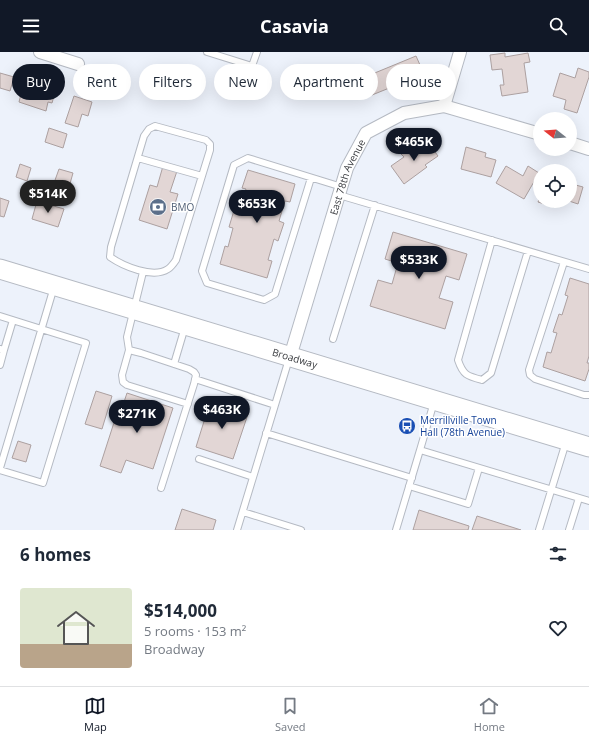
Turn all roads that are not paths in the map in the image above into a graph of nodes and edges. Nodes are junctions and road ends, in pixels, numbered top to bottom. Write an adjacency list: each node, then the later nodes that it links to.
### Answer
1 (40, 52): 5 (street)
2 (207, 52): 3 (lane)
3 (257, 52)
4 (460, 52): 6 (street)
5 (78, 64)
6 (444, 106): 7 (street); 13 (street, East 78th Avenue)
7 (533, 132)
8 (577, 145): 9 (street)
9 (589, 149)
10 (138, 158): 11 (lane); 11 (lane); 20 (lane)
11 (202, 176): 20 (lane)
12 (311, 178): 12 (lane); 13 (lane)
13 (340, 191): 14 (lane); 30 (street, East 78th Avenue)
14 (375, 205): 15 (lane); 27 (lane)
15 (492, 240): 16 (lane); 16 (lane)
16 (528, 251): 17 (lane)
17 (564, 262): 19 (lane); 34 (lane)
18 (0, 269): 21 (main road, Broadway)
19 (589, 269)
20 (143, 272): 22 (lane)
21 (54, 286): 22 (main road, Broadway); 26 (lane)
22 (134, 310): 25 (main road, Broadway); 29 (lane)
23 (0, 316): 24 (lane)
24 (14, 320): 26 (lane); 28 (lane)
25 (186, 325): 30 (main road, Broadway); 31 (lane)
26 (42, 328): 44 (lane); 44 (lane)
27 (333, 339)
28 (2, 349): 32 (lane)
29 (129, 350): 31 (lane); 36 (lane)
30 (290, 357): 35 (main road, Broadway); 37 (lane)
31 (174, 364): 33 (lane)
32 (0, 365)
33 (195, 379): 36 (lane); 37 (lane)
34 (589, 395)
35 (435, 400): 39 (main road, Broadway); 41 (lane)
36 (188, 404): 48 (lane)
37 (275, 405): 38 (lane)
38 (266, 433): 45 (lane); 46 (lane)
39 (566, 440): 40 (main road, Broadway); 49 (lane)
40 (589, 447)
41 (420, 450): 43 (lane); 46 (lane)
42 (199, 459): 45 (lane)
43 (480, 468): 47 (lane); 49 (lane)
44 (0, 469)
45 (253, 477): 52 (lane)
46 (412, 478): 47 (lane)
47 (409, 486): 55 (lane)
48 (161, 488)
49 (552, 489): 50 (lane); 56 (lane)
50 (579, 498): 51 (lane); 57 (lane)
51 (589, 501)
52 (242, 512): 53 (lane); 54 (lane)
53 (237, 530)
54 (301, 530)
55 (396, 530)
56 (539, 530)
57 (569, 530)

